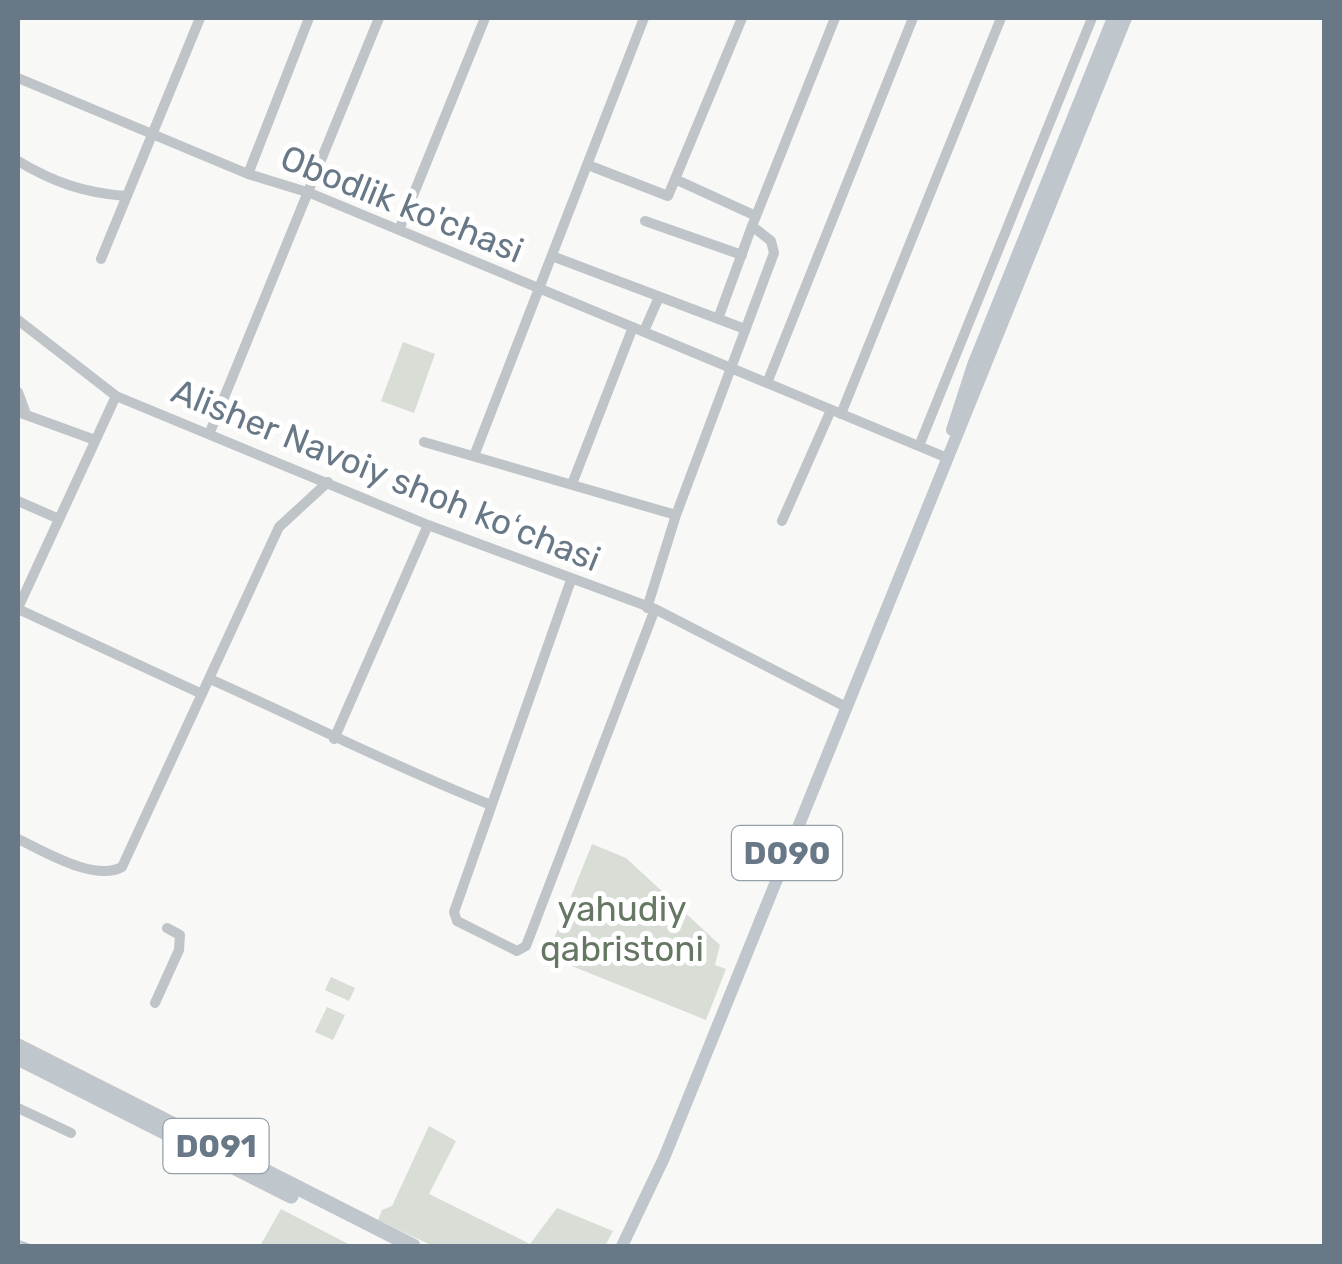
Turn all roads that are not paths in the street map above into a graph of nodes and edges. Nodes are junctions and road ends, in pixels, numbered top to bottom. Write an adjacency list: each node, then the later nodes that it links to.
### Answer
1 (200, 18): 14 (street)
2 (309, 18): 17 (street)
3 (379, 18): 19 (street)
4 (484, 18): 23 (street)
5 (644, 18): 16 (street)
6 (742, 18): 18 (street)
7 (836, 18): 22 (street)
8 (913, 18): 34 (street)
9 (1000, 18): 37 (street)
10 (1092, 18): 42 (street)
11 (1113, 18): 44 (main road, D090)
12 (1126, 18): 44 (main road, D090)
13 (18, 78): 14 (street, Obodlik ko'chasi)
14 (152, 134): 17 (street, Obodlik ko'chasi); 20 (street)
15 (18, 161): 20 (street)
16 (588, 165): 18 (street); 25 (street)
17 (248, 174): 19 (street, Obodlik ko'chasi)
18 (677, 180): 22 (street)
19 (310, 193): 23 (street, Obodlik ko'chasi); 39 (street)
20 (126, 196): 26 (street)
21 (646, 221): 24 (street)
22 (754, 221): 24 (street); 32 (street)
23 (399, 230): 27 (street, Obodlik ko'chasi)
24 (742, 255): 29 (street)
25 (552, 256): 27 (street); 28 (street)
26 (101, 258)
27 (536, 288): 31 (street, Obodlik ko'chasi); 43 (street)
28 (659, 297): 29 (street); 31 (street)
29 (718, 319): 32 (street)
30 (18, 320): 36 (street)
31 (638, 329): 33 (street, Obodlik ko'chasi); 46 (street)
32 (745, 329): 33 (street)
33 (734, 369): 34 (street, Obodlik ko'chasi); 48 (street)
34 (767, 383): 37 (street, Obodlik ko'chasi)
35 (18, 392): 38 (street)
36 (116, 396): 39 (street, Alisher Navoiy shoh koʻchasi); 40 (street, Alisher Navoiy shoh koʻchasi)
37 (836, 412): 42 (street, Obodlik ko'chasi); 50 (street)
38 (22, 413): 40 (street)
39 (210, 432): 45 (street, Alisher Navoiy shoh koʻchasi)
40 (95, 440): 49 (street, Alisher Navoiy shoh koʻchasi)
41 (424, 442): 43 (street)
42 (919, 446): 44 (street, Obodlik ko'chasi)
43 (474, 456): 46 (street)
44 (944, 457): 57 (main road, D090)
45 (328, 482): 51 (street, Alisher Navoiy shoh koʻchasi); 55 (street)
46 (572, 484): 48 (street)
47 (18, 501): 49 (street)
48 (676, 515): 54 (street)
49 (59, 519): 53 (street, Alisher Navoiy shoh koʻchasi)
50 (782, 521)
51 (428, 525): 52 (street, Alisher Navoiy shoh koʻchasi); 58 (street)
52 (571, 580): 54 (street, Alisher Navoiy shoh koʻchasi); 59 (street)
53 (18, 609): 56 (street)
54 (651, 609): 57 (street, Alisher Navoiy shoh koʻchasi); 59 (street)
55 (210, 679): 56 (street); 58 (street)
56 (202, 694): 60 (street)
57 (846, 707): 69 (main road, D090)
58 (334, 739): 59 (street)
59 (491, 805)
60 (18, 840)
61 (167, 928): 62 (street)
62 (155, 1003)
63 (18, 1046): 68 (highway, D091)
64 (18, 1058): 67 (highway, D091)
65 (18, 1108): 66 (street)
66 (70, 1134)
67 (392, 1246)
68 (413, 1246)
69 (622, 1246)

